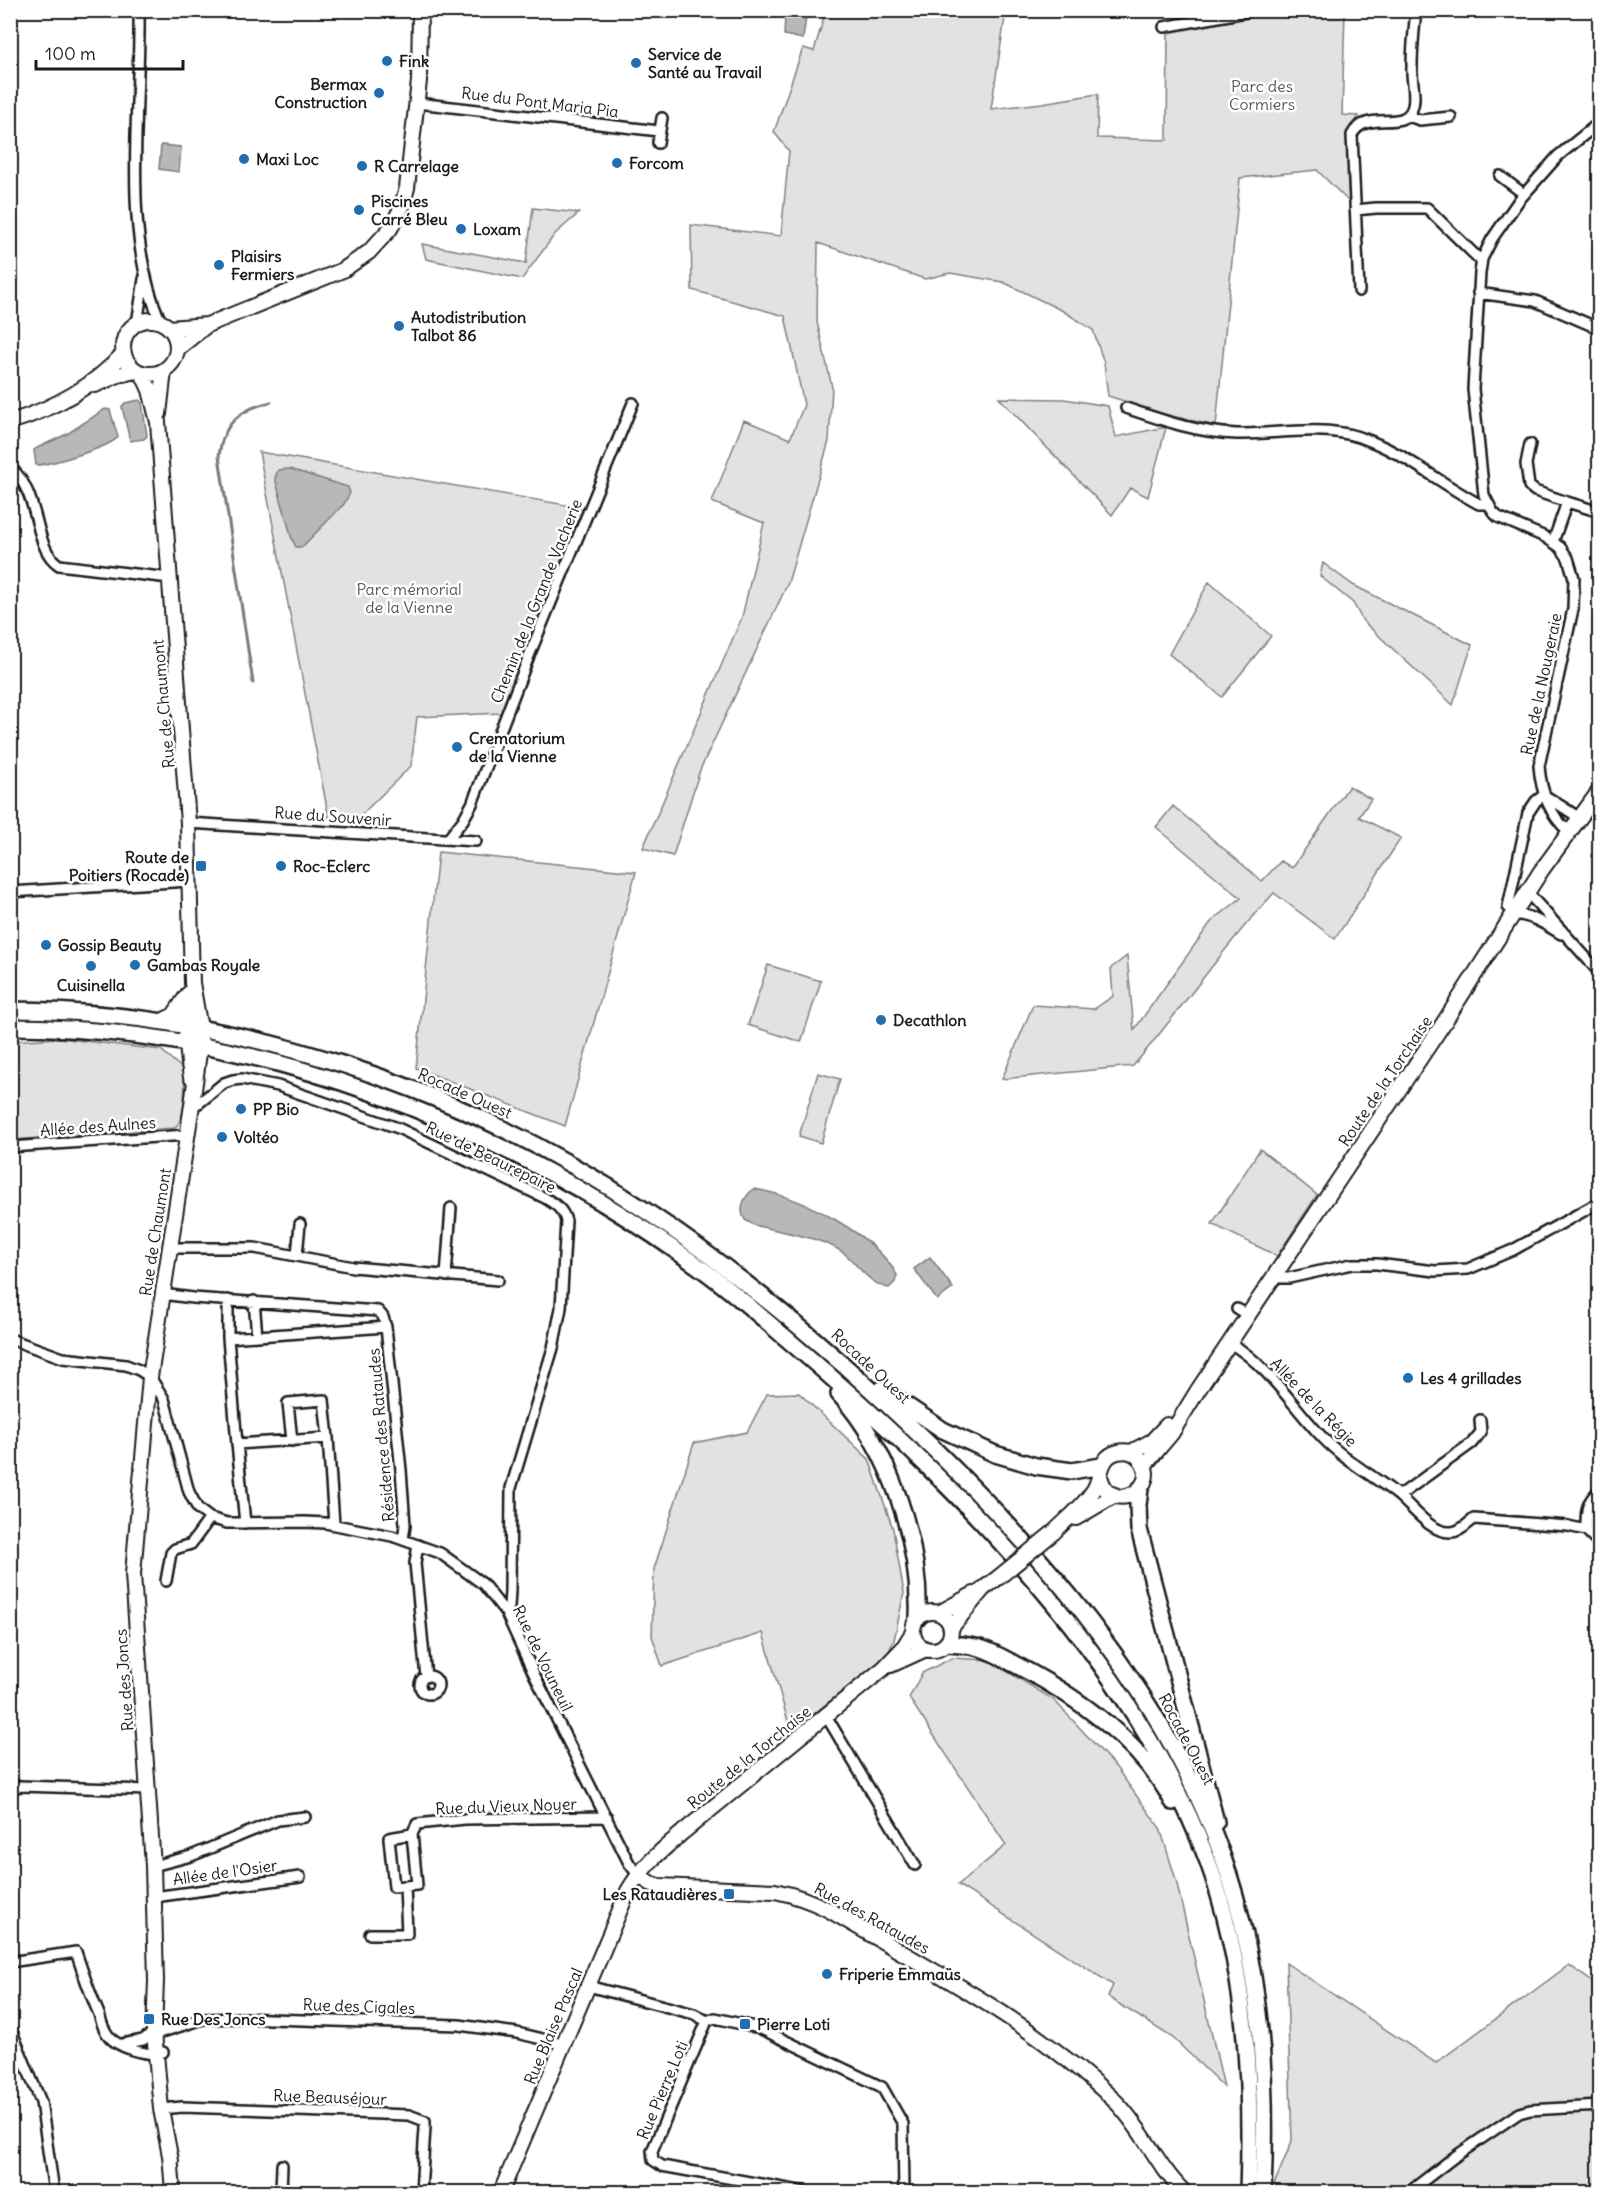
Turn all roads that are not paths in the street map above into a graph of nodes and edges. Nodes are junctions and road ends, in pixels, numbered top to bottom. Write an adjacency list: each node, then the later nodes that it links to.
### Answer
1 (139, 10): 17 (street)
2 (420, 10): 6 (street)
3 (1256, 10): 5 (street)
4 (1416, 10): 7 (street)
5 (1164, 27)
6 (417, 103): 11 (street, Rue du Pont Maria Pia); 22 (street)
7 (1407, 116): 8 (street); 15 (street)
8 (1451, 117)
9 (662, 118): 11 (street)
10 (1599, 122): 14 (street)
11 (659, 131): 12 (street)
12 (658, 143)
13 (1500, 176): 14 (street)
14 (1524, 194): 16 (street)
15 (1355, 210): 16 (street); 18 (street)
16 (1482, 260): 19 (street)
17 (145, 271): 20 (street); 21 (street)
18 (1359, 291)
19 (1478, 293): 23 (street); 36 (street)
20 (137, 324): 21 (street); 25 (street)
21 (165, 325): 22 (street); 24 (street)
22 (207, 325): 24 (street)
23 (1599, 329)
24 (177, 349): 26 (street)
25 (124, 353): 27 (street); 28 (street)
26 (164, 371): 27 (street); 32 (street, Rue de Chaumont)
27 (139, 372): 28 (street); 32 (street, Rue de Chaumont)
28 (79, 392): 31 (street)
29 (633, 403): 45 (street, Chemin de la Grande Vacherie)
30 (1126, 408): 36 (street, Rue de la Nougeraie)
31 (10, 422)
32 (158, 422): 39 (street, Rue de Chaumont)
33 (1530, 444): 35 (street)
34 (10, 467): 39 (street)
35 (1567, 502): 37 (street); 38 (street)
36 (1488, 504): 38 (street, Rue de la Nougeraie)
37 (1599, 512)
38 (1553, 542): 41 (street, Rue de la Nougeraie)
39 (170, 576): 43 (street, Rue de Chaumont)
40 (1599, 790): 42 (street, Route de la Torchaise)
41 (1544, 795): 42 (street); 44 (street); 50 (street)
42 (1578, 817): 44 (street, Route de la Torchaise)
43 (188, 823): 45 (street, Rue du Souvenir); 47 (street, Rue de Chaumont)
44 (1568, 831): 49 (street, Route de la Torchaise)
45 (448, 839): 46 (street, Rue du Souvenir)
46 (476, 841)
47 (190, 881): 48 (street); 53 (street, Rue de Chaumont)
48 (10, 892)
49 (1527, 892): 50 (street, Route de la Torchaise); 51 (street)
50 (1511, 910): 51 (street); 68 (street, Route de la Torchaise)
51 (1566, 937): 52 (street)
52 (1599, 973)
53 (192, 983): 55 (street); 57 (street, Rue de Chaumont)
54 (10, 1010): 55 (main road, Rocade Ouest)
55 (160, 1022): 57 (main road, Rocade Ouest)
56 (10, 1027): 58 (main road, Rocade Ouest)
57 (193, 1028): 58 (street, Rue de Chaumont); 75 (main road, Rocade Ouest)
58 (193, 1044): 59 (street, Rue de Chaumont); 71 (main road, Rocade Ouest)
59 (192, 1098): 60 (street, Rue de Chaumont); 103 (street, Rue de Beaurepaire)
60 (187, 1135): 61 (street, Allée des Aulnes); 65 (street, Rue de Chaumont)
61 (10, 1147)
62 (1599, 1202): 68 (street)
63 (451, 1208): 67 (street)
64 (300, 1224): 66 (street)
65 (169, 1248): 66 (street); 70 (street, Rue de Chaumont)
66 (297, 1255): 67 (street)
67 (446, 1276): 69 (street)
68 (1273, 1278): 79 (street, Route de la Torchaise)
69 (498, 1280)
70 (162, 1294): 72 (street); 80 (street, Rue de Chaumont)
71 (735, 1294): 105 (main road); 123 (main road, Rocade Ouest)
72 (228, 1300): 73 (street); 77 (street)
73 (254, 1301): 74 (street); 76 (street)
74 (386, 1327): 76 (street); 98 (street, Résidence des Rataudes)
75 (806, 1331): 88 (main road); 117 (main road, Rocade Ouest)
76 (257, 1336): 77 (street)
77 (228, 1338): 85 (street)
78 (10, 1339): 80 (street)
79 (1230, 1344): 81 (street, Route de la Torchaise); 92 (street, Allée de la Régie)
80 (150, 1377): 93 (street); 113 (street, Rue des Joncs)
81 (1198, 1390): 86 (street, Route de la Torchaise); 87 (street, Route de la Torchaise)
82 (1480, 1420): 92 (street)
83 (328, 1438): 84 (street); 84 (street); 95 (street)
84 (292, 1441): 85 (street)
85 (237, 1444): 94 (street)
86 (1131, 1452): 87 (street); 88 (street)
87 (1144, 1466): 89 (street)
88 (1101, 1471): 91 (street); 97 (street)
89 (1140, 1489): 91 (street); 117 (main road)
90 (1599, 1490): 96 (street)
91 (1115, 1496): 97 (street)
92 (1399, 1496): 96 (street, Allée de la Régie)
93 (210, 1518): 94 (street, Rue de Vouneuil); 101 (street)
94 (245, 1523): 95 (street, Rue de Vouneuil)
95 (334, 1524): 98 (street, Rue de Vouneuil)
96 (1586, 1530): 100 (street)
97 (1054, 1532): 102 (street, bridge)
98 (404, 1539): 99 (street, Rue de Vouneuil)
99 (418, 1545): 103 (street, Rue de Vouneuil); 110 (street)
100 (1599, 1545)
101 (166, 1581)
102 (984, 1589): 104 (street); 106 (street)
103 (506, 1613): 115 (street, Rue de Vouneuil)
104 (939, 1613): 105 (street); 106 (street)
105 (916, 1625): 108 (street); 109 (street, Route de la Torchaise)
106 (951, 1628): 107 (street)
107 (947, 1644): 108 (street); 123 (main road)
108 (926, 1650): 109 (street, Route de la Torchaise)
109 (884, 1668): 111 (street, Route de la Torchaise)
110 (426, 1677)
111 (824, 1718): 118 (street); 120 (street, Route de la Torchaise)
112 (10, 1790): 113 (street)
113 (148, 1790): 119 (street, Rue des Joncs)
114 (305, 1817): 119 (street)
115 (607, 1817): 116 (street, Rue du Vieux Noyer); 120 (street, Rue de Vouneuil)
116 (412, 1834): 122 (street); 122 (street, Rue du Vieux Noyer)
117 (1222, 1854): 146 (main road, Rocade Ouest)
118 (915, 1865)
119 (153, 1866): 124 (street, Rue des Joncs)
120 (638, 1875): 127 (street, Rue Blaise Pascal); 144 (street, Rue des Rataudes)
121 (300, 1877): 124 (street, Allée de l'Osier)
122 (405, 1886): 125 (street)
123 (1216, 1886): 145 (main road, Rocade Ouest)
124 (154, 1897): 130 (street, Rue des Joncs)
125 (370, 1934)
126 (10, 1962): 131 (street)
127 (588, 1986): 128 (street); 132 (street, Rue Blaise Pascal)
128 (707, 2020): 142 (street, Rue Pierre Loti); 143 (street)
129 (10, 2027): 137 (street)
130 (158, 2032): 131 (street, Rue des Cigales); 132 (street, Rue des Cigales); 133 (street, Rue des Joncs)
131 (122, 2044): 133 (street)
132 (563, 2044): 141 (street, Rue Blaise Pascal)
133 (160, 2053): 135 (street, Rue des Joncs)
134 (1599, 2106): 147 (street)
135 (164, 2109): 138 (street, Rue des Joncs); 140 (street, Rue Beauséjour)
136 (282, 2165): 139 (street)
137 (54, 2193)
138 (173, 2193)
139 (281, 2193)
140 (421, 2193)
141 (501, 2193)
142 (805, 2193)
143 (904, 2193)
144 (1184, 2193)
145 (1248, 2193)
146 (1263, 2193)
147 (1409, 2193)

